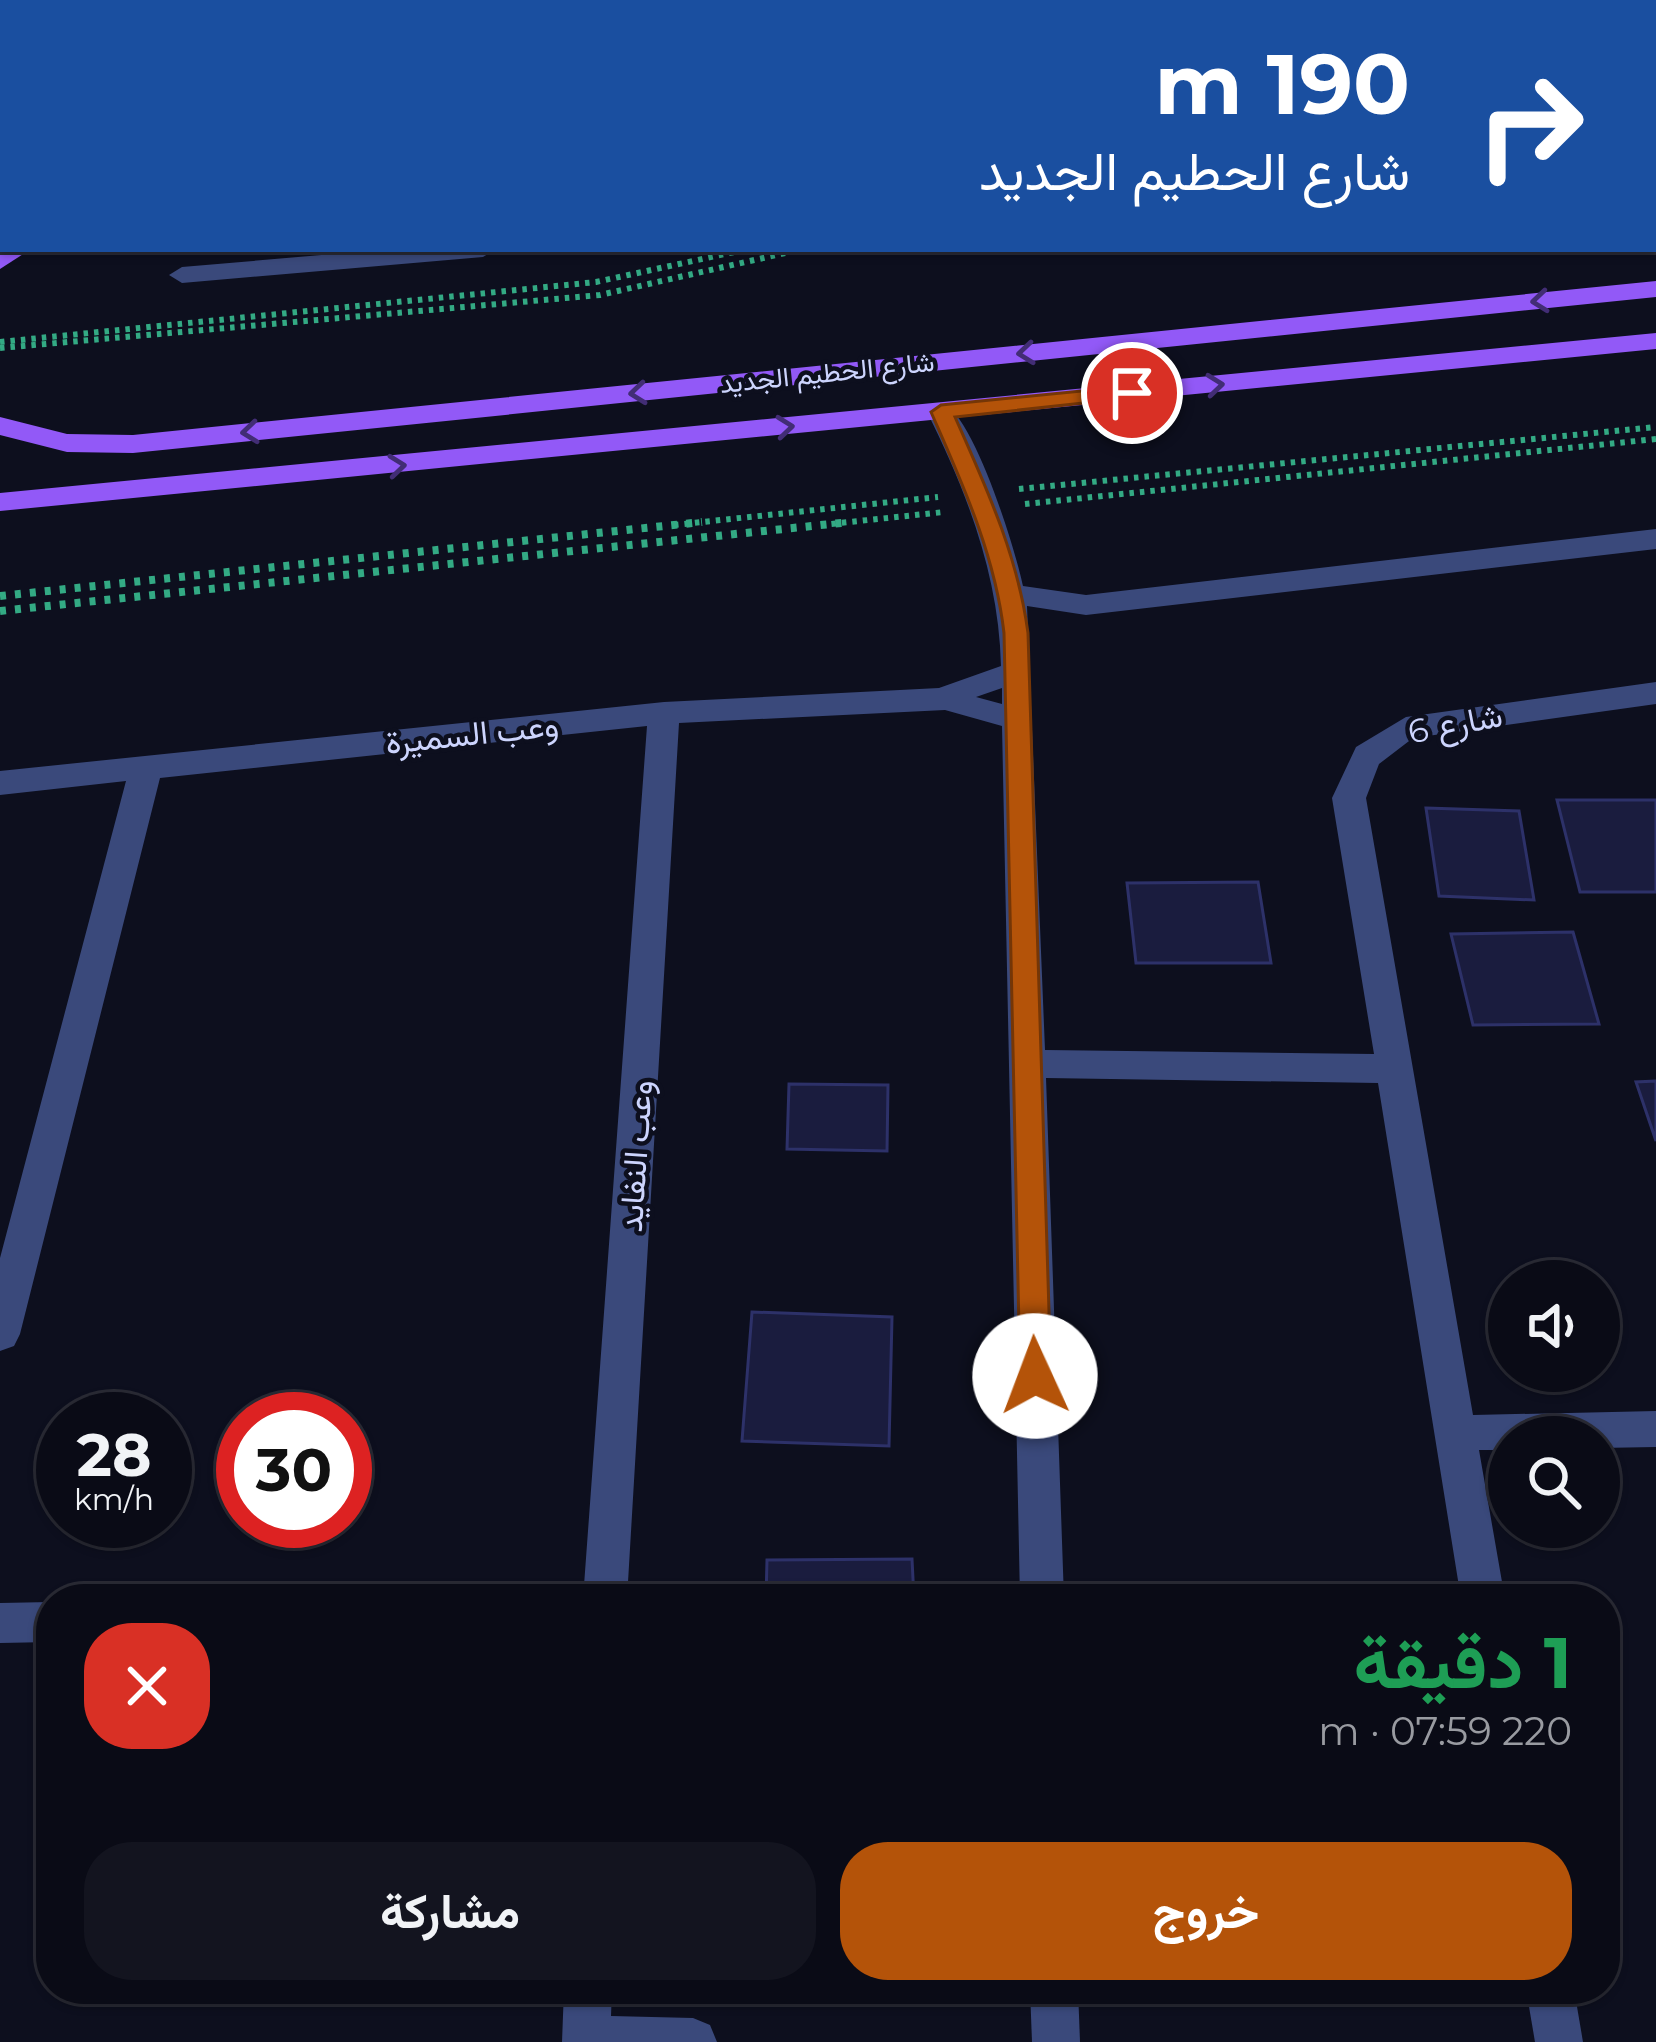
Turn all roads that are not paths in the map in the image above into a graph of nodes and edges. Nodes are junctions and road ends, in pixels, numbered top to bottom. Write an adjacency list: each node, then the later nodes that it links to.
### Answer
1 (448, 252): 2 (street)
2 (182, 275)
3 (1656, 289): 6 (main road, شارع الحطيم الجديد, one-way to 6)
4 (1656, 341): 5 (main road, شارع الحطيم الجديد, one-way to 4)
5 (941, 412): 7 (main road, شارع الحطيم الجديد, one-way to 5); 9 (street)
6 (0, 426)
7 (0, 506)
8 (1656, 539): 9 (street)
9 (1011, 594): 10 (street)
10 (1015, 674): 12 (street, وعب السميرة); 14 (street)
11 (1656, 693): 18 (street, شارع 6)
12 (945, 699): 13 (street, وعب السميرة); 14 (street, وعب السميرة)
13 (664, 713): 15 (street, وعب السميرة); 23 (street, وعب النفايد)
14 (1017, 719): 17 (street)
15 (146, 766): 16 (street, وعب السميرة); 19 (street)
16 (0, 783)
17 (1026, 1064): 18 (street); 24 (street)
18 (1396, 1069): 22 (street, شارع 6)
19 (17, 1198): 20 (street)
20 (0, 1334)
21 (1656, 1429): 22 (street)
22 (1455, 1433): 25 (street, شارع 6)
23 (606, 1584)
24 (1042, 1584)
25 (1480, 1584)
26 (36, 1622): 27 (street)
27 (0, 1623)
28 (587, 2004): 31 (street)
29 (1055, 2004): 33 (street)
30 (1552, 2004): 34 (street)
31 (586, 2041): 32 (street)
32 (693, 2042)
33 (1056, 2042)
34 (1558, 2042)

